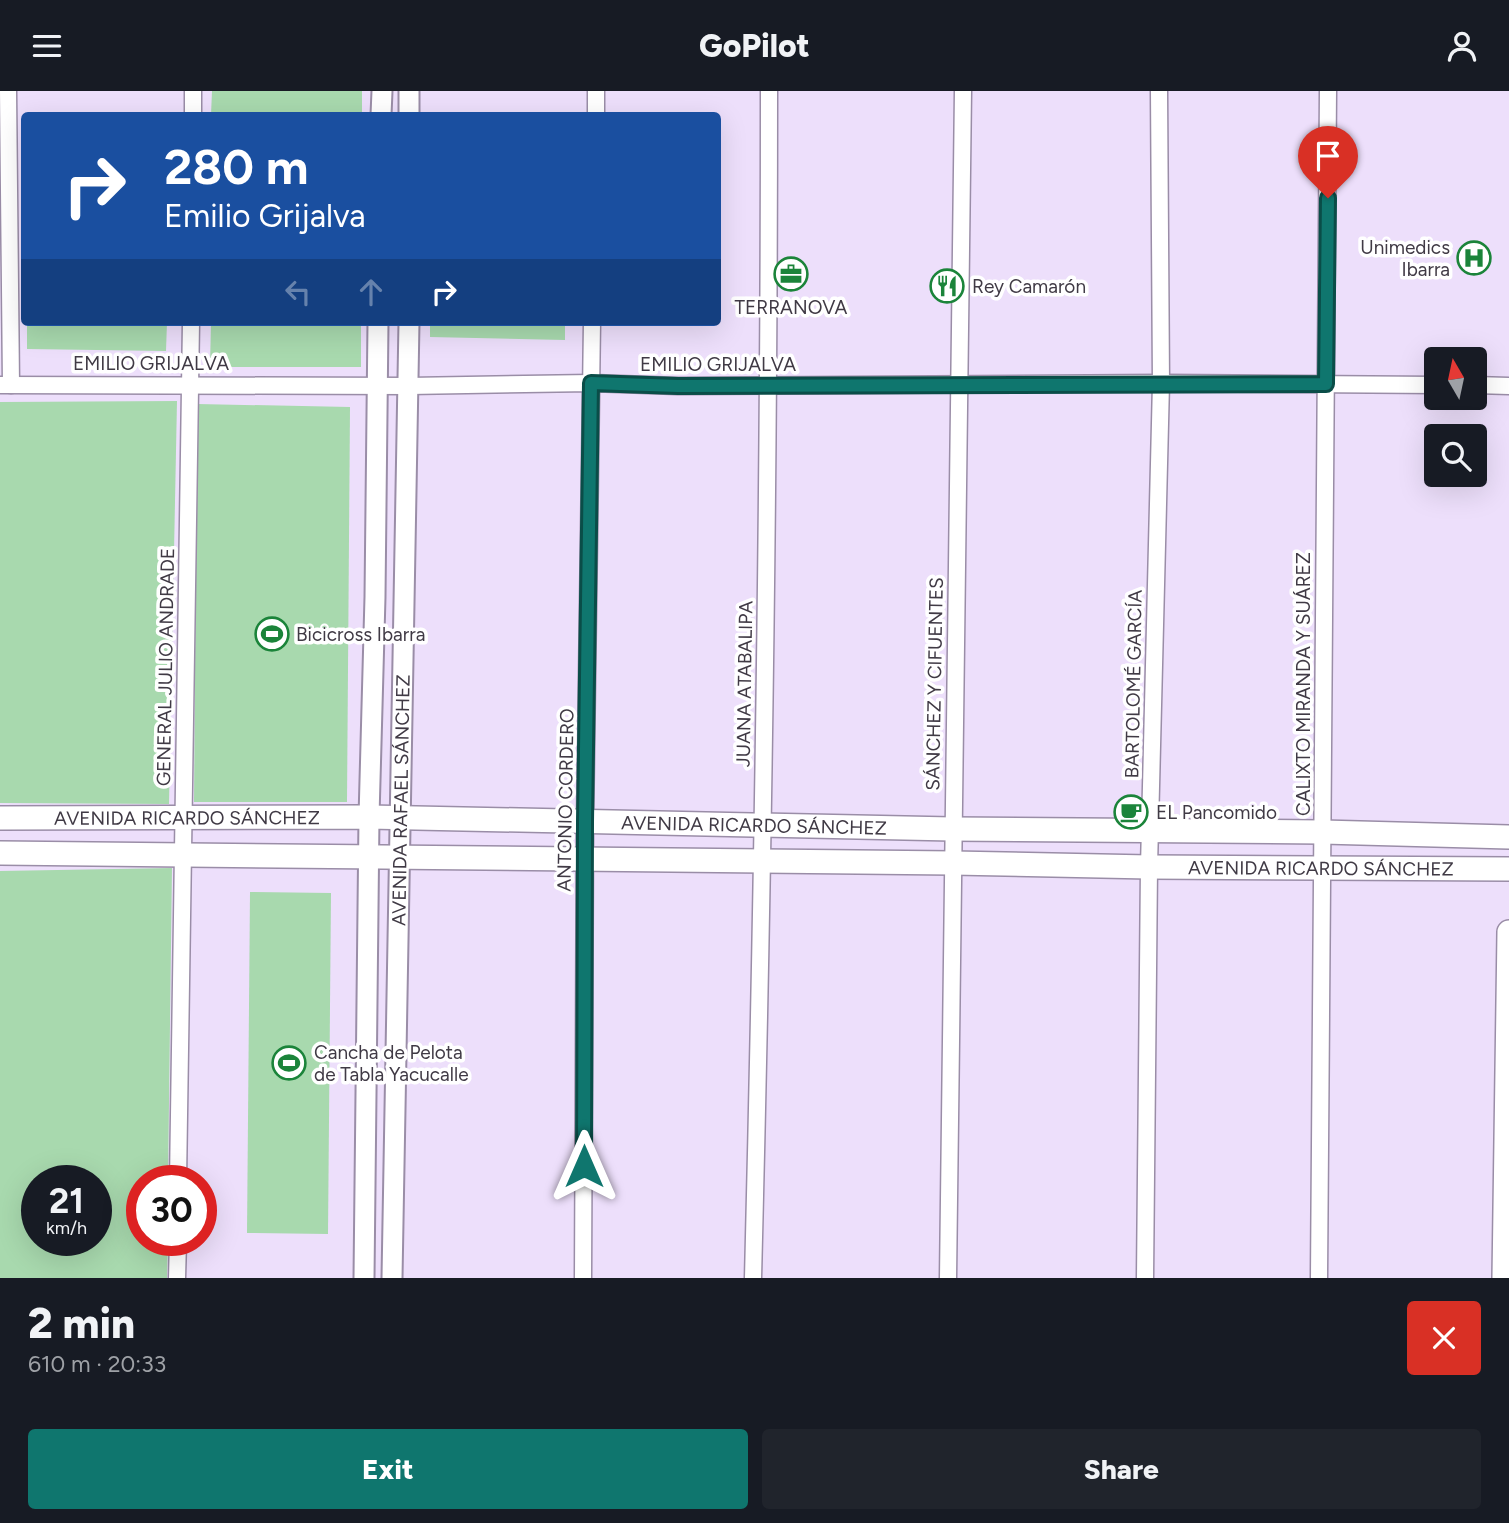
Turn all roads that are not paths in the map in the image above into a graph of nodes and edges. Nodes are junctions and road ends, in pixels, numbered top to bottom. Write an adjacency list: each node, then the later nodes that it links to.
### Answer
1 (8, 91): 22 (street)
2 (193, 91): 10 (street)
3 (382, 91): 11 (street)
4 (409, 91): 12 (street)
5 (596, 91): 13 (street)
6 (769, 91): 27 (street, JUANA ATABALIPA)
7 (963, 91): 23 (street, SÁNCHEZ Y CIFUENTES)
8 (1159, 91): 19 (street, BARTOLOMÉ GARCÍA)
9 (1328, 91): 21 (street, CALIXTO MIRANDA Y SUÁREZ)
10 (193, 112)
11 (381, 112)
12 (409, 112)
13 (596, 112)
14 (191, 326): 20 (street, GENERAL JULIO ANDRADE)
15 (378, 326): 25 (street, AVENIDA RAFAEL SÁNCHEZ)
16 (409, 326): 26 (street, AVENIDA RAFAEL SÁNCHEZ)
17 (592, 326): 18 (street, ANTONIO CORDERO)
18 (591, 383): 26 (street, EMILIO GRIJALVA); 27 (street, EMILIO GRIJALVA); 34 (street, ANTONIO CORDERO)
19 (1161, 383): 21 (street, EMILIO GRIJALVA); 23 (street, EMILIO GRIJALVA); 37 (street, BARTOLOMÉ GARCÍA)
20 (190, 384): 22 (street, EMILIO GRIJALVA); 25 (street, EMILIO GRIJALVA); 32 (street, GENERAL JULIO ANDRADE)
21 (1326, 384): 24 (street, EMILIO GRIJALVA); 38 (street, CALIXTO MIRANDA Y SUÁREZ)
22 (6, 385)
23 (960, 385): 27 (street, EMILIO GRIJALVA); 36 (street, SÁNCHEZ Y CIFUENTES)
24 (1424, 385)
25 (378, 386): 26 (street, EMILIO GRIJALVA); 30 (street, AVENIDA RAFAEL SÁNCHEZ)
26 (408, 386): 33 (street, AVENIDA RAFAEL SÁNCHEZ)
27 (769, 386): 35 (street, JUANA ATABALIPA)
28 (1488, 386): 29 (street)
29 (1509, 386)
30 (369, 817): 32 (main road, AVENIDA RICARDO SÁNCHEZ); 33 (main road, AVENIDA RICARDO SÁNCHEZ); 42 (street, AVENIDA RAFAEL SÁNCHEZ)
31 (0, 818): 32 (main road, AVENIDA RICARDO SÁNCHEZ)
32 (183, 819): 41 (street, GENERAL JULIO ANDRADE)
33 (399, 819): 34 (main road, AVENIDA RICARDO SÁNCHEZ); 43 (street, AVENIDA RAFAEL SÁNCHEZ)
34 (585, 822): 35 (main road, AVENIDA RICARDO SÁNCHEZ); 44 (street, ANTONIO CORDERO)
35 (763, 826): 36 (main road, AVENIDA RICARDO SÁNCHEZ); 45 (street, JUANA ATABALIPA)
36 (952, 829): 37 (main road, AVENIDA RICARDO SÁNCHEZ); 46 (street, SÁNCHEZ Y CIFUENTES)
37 (1150, 831): 38 (main road, AVENIDA RICARDO SÁNCHEZ); 47 (street, BARTOLOMÉ GARCÍA)
38 (1323, 832): 39 (main road, AVENIDA RICARDO SÁNCHEZ); 48 (street, CALIXTO MIRANDA Y SUÁREZ)
39 (1509, 837)
40 (0, 853): 41 (main road, AVENIDA RICARDO SÁNCHEZ)
41 (182, 853): 42 (main road, AVENIDA RICARDO SÁNCHEZ); 52 (street, GENERAL JULIO ANDRADE)
42 (370, 856): 43 (main road, AVENIDA RICARDO SÁNCHEZ); 55 (street, AVENIDA RAFAEL SÁNCHEZ)
43 (398, 857): 44 (main road, AVENIDA RICARDO SÁNCHEZ); 56 (street, AVENIDA RAFAEL SÁNCHEZ)
44 (585, 859): 45 (main road, AVENIDA RICARDO SÁNCHEZ); 57 (street, ANTONIO CORDERO)
45 (763, 862): 46 (main road, AVENIDA RICARDO SÁNCHEZ); 58 (street, JUANA ATABALIPA)
46 (953, 863): 47 (main road, AVENIDA RICARDO SÁNCHEZ); 59 (street, SÁNCHEZ Y CIFUENTES)
47 (1149, 867): 48 (main road, AVENIDA RICARDO SÁNCHEZ); 60 (street, BARTOLOMÉ GARCÍA)
48 (1322, 867): 49 (main road, AVENIDA RICARDO SÁNCHEZ); 61 (street, CALIXTO MIRANDA Y SUÁREZ)
49 (1509, 869)
50 (1509, 932): 51 (main road)
51 (1508, 1016): 62 (main road)
52 (178, 1165)
53 (178, 1256): 54 (street)
54 (177, 1278)
55 (364, 1278)
56 (392, 1278)
57 (583, 1278)
58 (753, 1278)
59 (948, 1278)
60 (1145, 1278)
61 (1319, 1278)
62 (1504, 1278)

